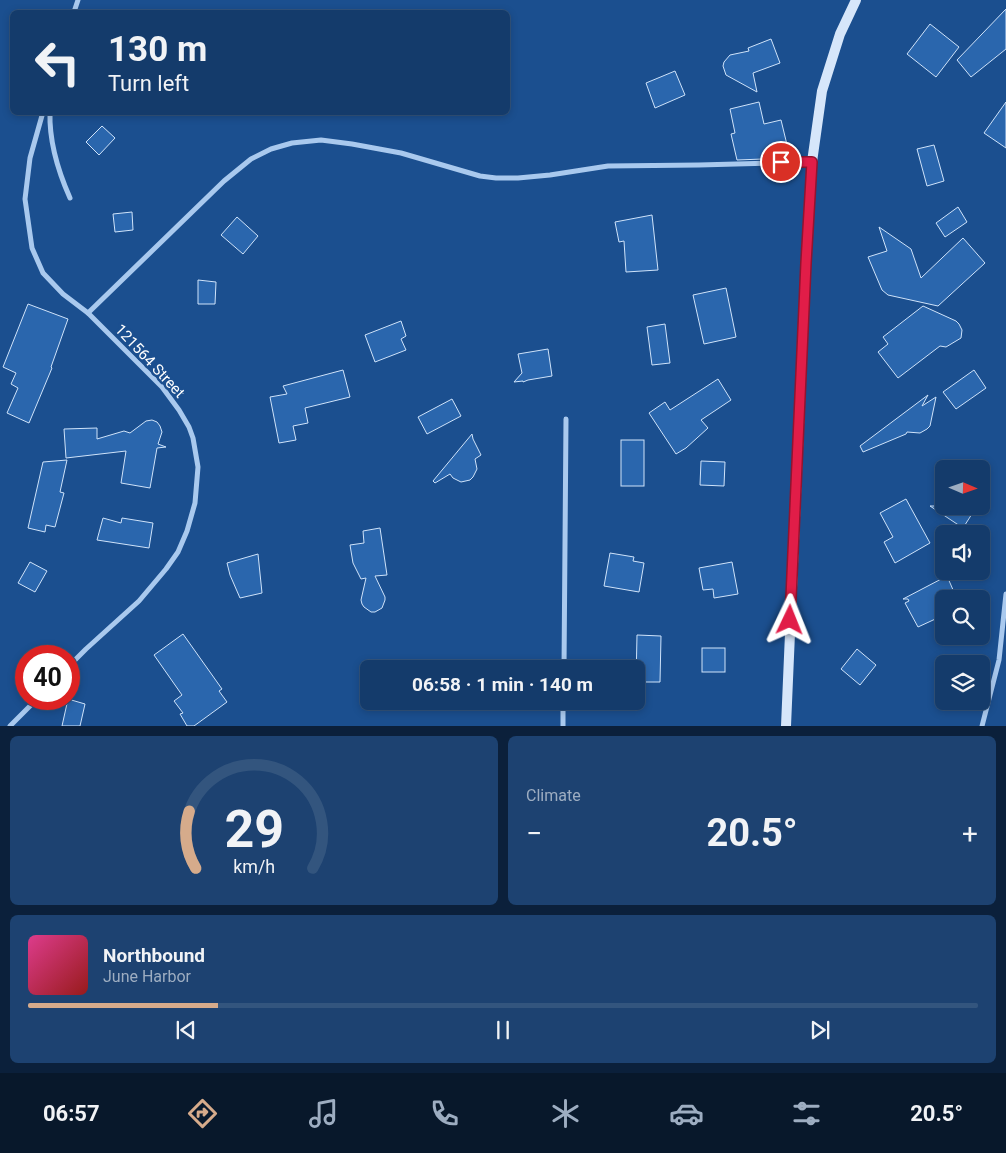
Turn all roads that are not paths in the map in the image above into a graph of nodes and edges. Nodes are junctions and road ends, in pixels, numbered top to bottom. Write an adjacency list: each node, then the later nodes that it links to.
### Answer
1 (853, 1): 4 (street)
2 (42, 115): 6 (street, 121564 Street)
3 (50, 115): 5 (street)
4 (812, 162): 6 (street); 15 (street)
5 (70, 198)
6 (88, 313): 9 (street, 121564 Street)
7 (566, 419): 10 (street)
8 (1006, 594): 16 (street)
9 (80, 654)
10 (564, 660)
11 (26, 710): 13 (street)
12 (563, 710): 14 (street)
13 (10, 726)
14 (563, 726)
15 (786, 726)
16 (982, 726)

